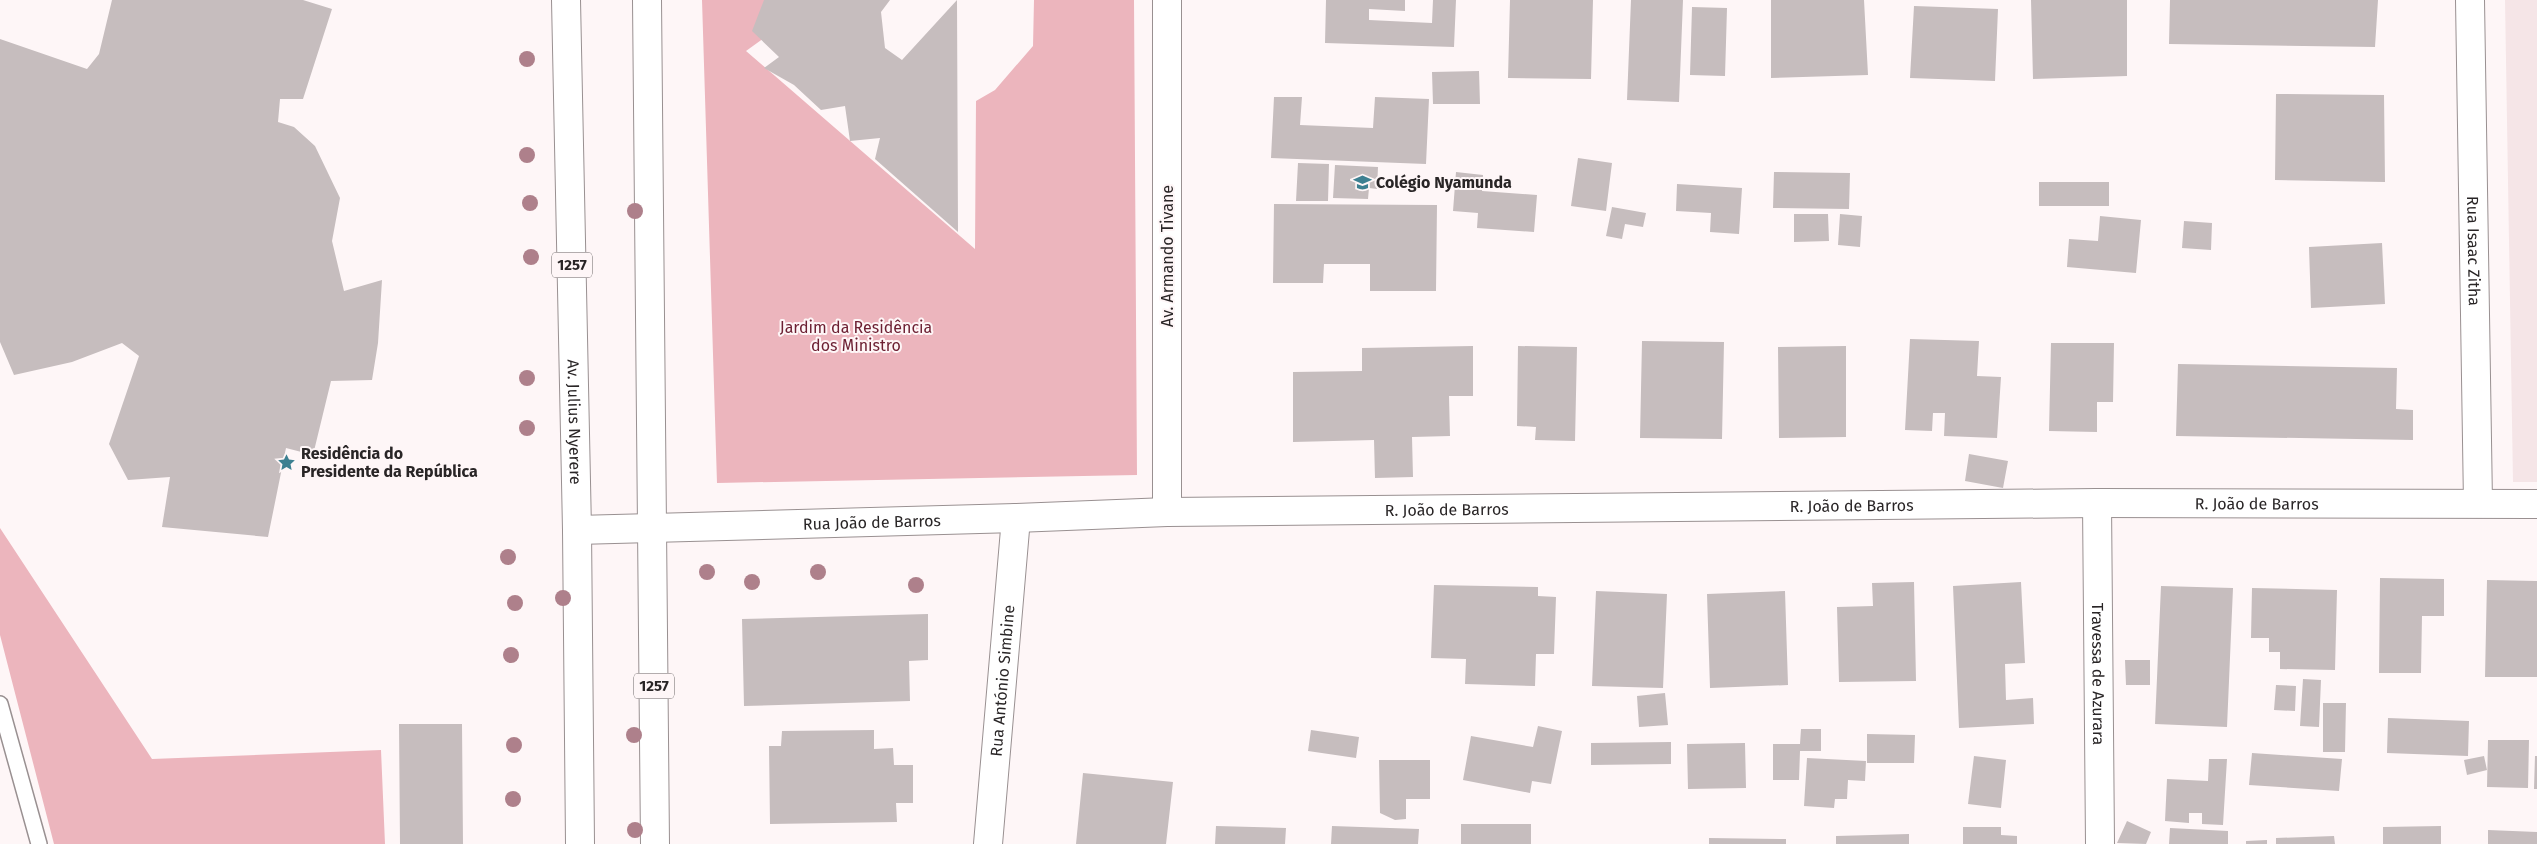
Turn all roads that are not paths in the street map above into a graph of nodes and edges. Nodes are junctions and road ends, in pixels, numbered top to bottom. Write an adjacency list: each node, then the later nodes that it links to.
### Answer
1 (566, 0): 11 (street, Av. Julius Nyerere / 1257)
2 (647, 0): 10 (street, 1257)
3 (1167, 0): 8 (street, Av. Armando Tivane)
4 (2470, 0): 6 (street, Rua Isaac Zitha)
5 (2098, 503): 6 (street, R. João de Barros); 8 (street, R. João de Barros); 17 (street, Travessa de Azurara)
6 (2478, 503): 7 (street, R. João de Barros)
7 (2537, 504)
8 (1166, 512): 9 (street, Rua João de Barros)
9 (1016, 518): 10 (street, Rua João de Barros); 16 (street, Rua António Simbine)
10 (654, 529): 11 (street, Rua João de Barros); 15 (street, 1257)
11 (577, 530): 14 (street, Av. Julius Nyerere / 1257)
12 (0, 704): 13 (lane)
13 (40, 844)
14 (580, 844)
15 (655, 844)
16 (988, 844)
17 (2100, 844)

